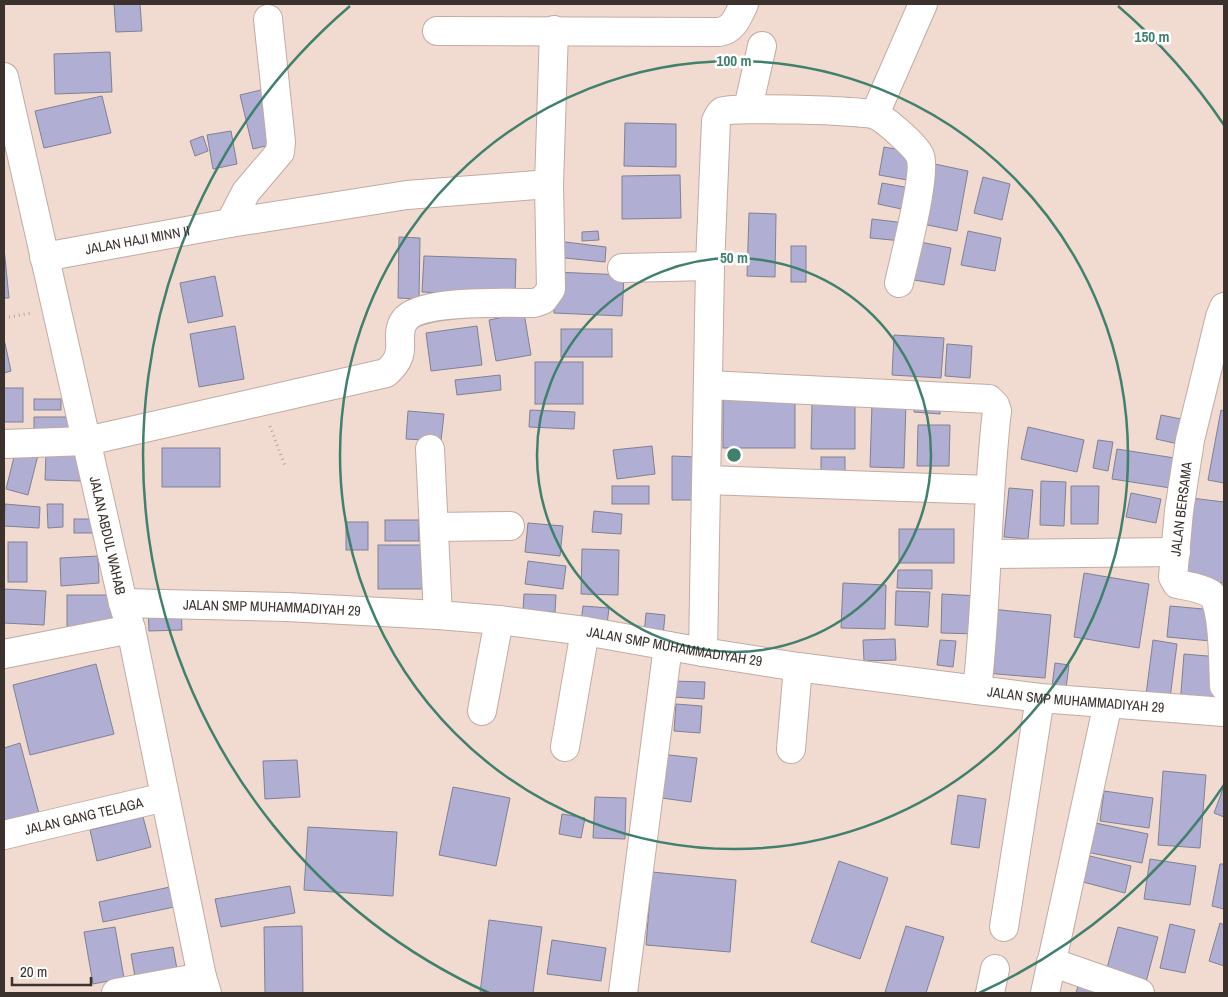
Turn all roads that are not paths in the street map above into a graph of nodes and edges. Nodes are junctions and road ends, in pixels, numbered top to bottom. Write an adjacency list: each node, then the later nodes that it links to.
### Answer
1 (744, 4): 4 (street)
2 (923, 4): 9 (street)
3 (268, 20): 11 (street)
4 (554, 30): 5 (street); 10 (street)
5 (437, 31)
6 (762, 46): 8 (street)
7 (4, 77): 12 (street, JALAN ABDUL WAHAB)
8 (748, 108): 9 (street); 13 (street)
9 (875, 114): 15 (street)
10 (549, 184): 11 (street, JALAN HAJI MINN II); 18 (street)
11 (230, 223): 12 (street, JALAN HAJI MINN II)
12 (44, 257): 18 (street, JALAN ABDUL WAHAB)
13 (710, 266): 14 (street); 17 (street)
14 (622, 268)
15 (899, 283)
16 (1224, 307): 25 (street, JALAN BERSAMA)
17 (709, 385): 21 (street); 22 (street)
18 (87, 441): 19 (street); 27 (street, JALAN ABDUL WAHAB)
19 (4, 444)
20 (430, 449): 24 (street)
21 (707, 480): 22 (street); 33 (street)
22 (990, 490): 26 (street)
23 (510, 526): 24 (street)
24 (434, 527): 28 (street)
25 (1176, 552): 26 (street); 36 (street, JALAN BERSAMA)
26 (988, 554): 37 (street)
27 (123, 603): 28 (street, JALAN SMP MUHAMMADIYAH 29); 30 (street, JALAN ABDUL WAHAB)
28 (438, 615): 29 (street, JALAN SMP MUHAMMADIYAH 29)
29 (500, 620): 31 (street, JALAN SMP MUHAMMADIYAH 29); 40 (street)
30 (131, 629): 34 (street); 44 (street, JALAN ABDUL WAHAB)
31 (585, 631): 32 (street, JALAN SMP MUHAMMADIYAH 29); 42 (street)
32 (668, 646): 33 (street, JALAN SMP MUHAMMADIYAH 29); 50 (street)
33 (703, 652): 35 (street, JALAN SMP MUHAMMADIYAH 29)
34 (4, 654)
35 (798, 667): 37 (street, JALAN SMP MUHAMMADIYAH 29); 43 (street)
36 (1224, 686)
37 (977, 690): 38 (street, JALAN SMP MUHAMMADIYAH 29)
38 (1040, 698): 39 (street, JALAN SMP MUHAMMADIYAH 29); 46 (street)
39 (1108, 703): 41 (street, JALAN SMP MUHAMMADIYAH 29); 47 (street)
40 (482, 711)
41 (1224, 712)
42 (565, 747)
43 (791, 749)
44 (165, 797): 45 (street, JALAN GANG TELAGA); 48 (street, JALAN ABDUL WAHAB)
45 (4, 835)
46 (1004, 927)
47 (1051, 962): 51 (street); 52 (street)
48 (205, 985): 49 (street)
49 (116, 993)
50 (623, 993)
51 (1044, 993)
52 (1140, 993)

